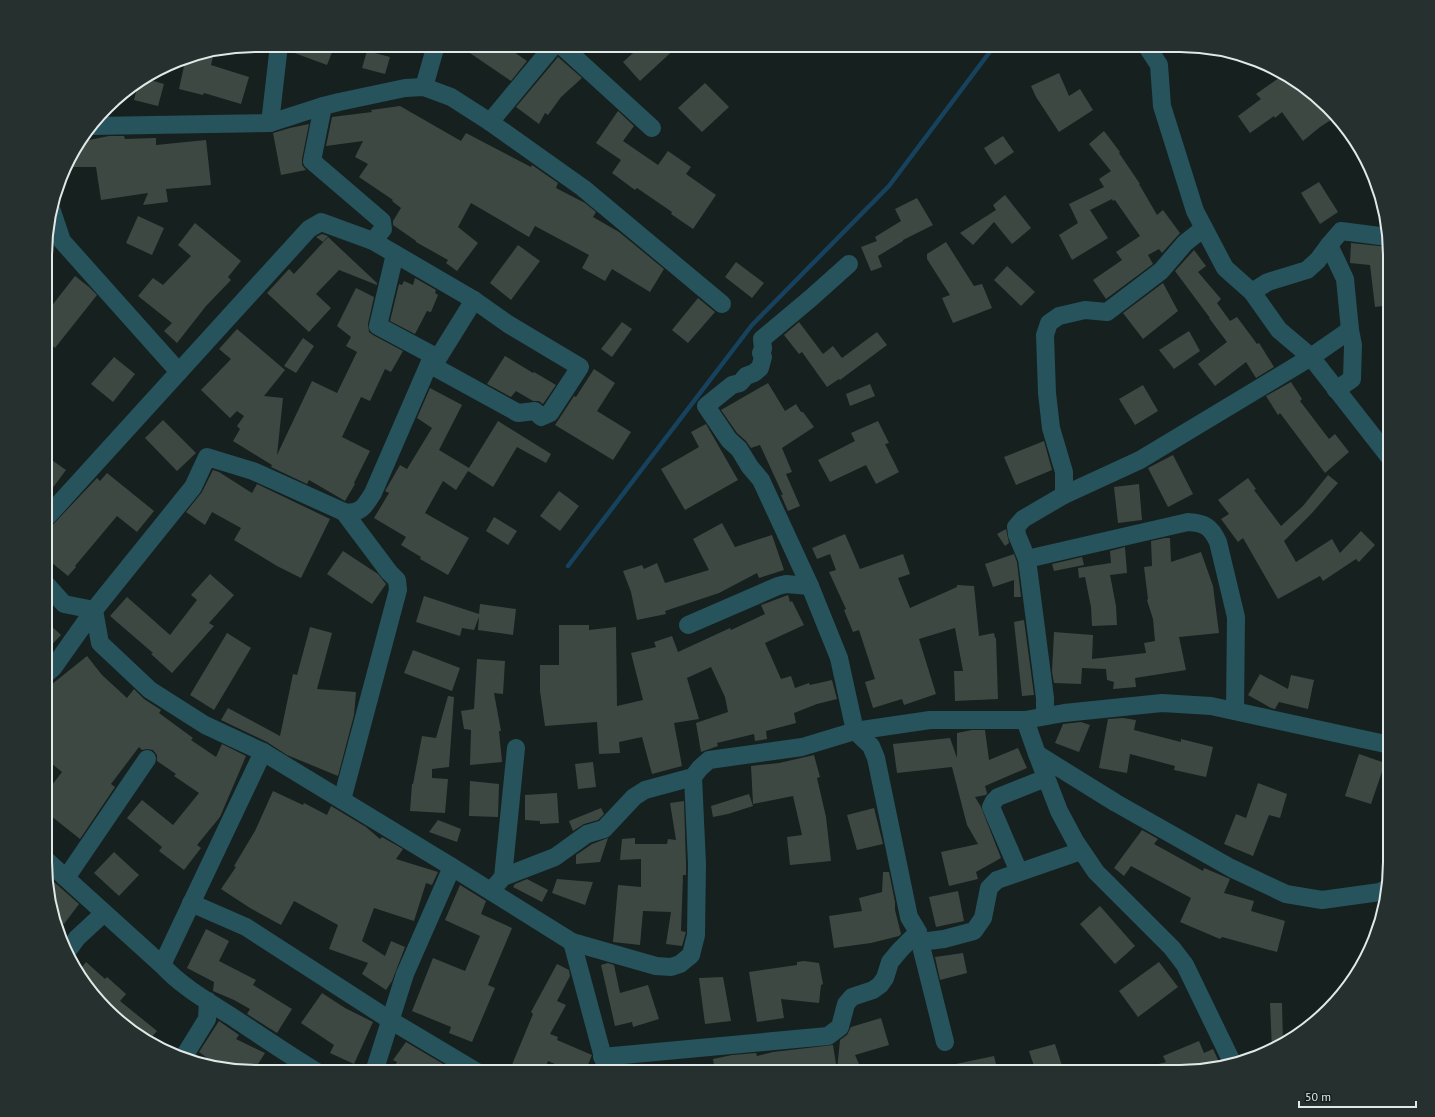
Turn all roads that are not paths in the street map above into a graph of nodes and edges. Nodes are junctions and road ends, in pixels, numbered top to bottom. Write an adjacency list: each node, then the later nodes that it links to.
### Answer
1 (278, 52): 9 (street)
2 (434, 52): 6 (street)
3 (548, 52): 8 (street)
4 (569, 52): 11 (street)
5 (1151, 52): 13 (street)
6 (424, 87): 7 (street); 8 (street)
7 (323, 106): 9 (street); 15 (street)
8 (490, 122): 21 (street)
9 (270, 123): 10 (street)
10 (98, 126)
11 (652, 128)
12 (55, 220): 25 (street)
13 (1204, 228): 19 (street); 28 (street)
14 (1382, 236): 16 (street)
15 (373, 241): 17 (street); 25 (street)
16 (1329, 245): 19 (street); 22 (street)
17 (395, 254): 20 (street); 24 (street)
18 (849, 264): 32 (street)
19 (1252, 292): 23 (street)
20 (474, 300): 24 (street); 24 (street)
21 (722, 304)
22 (1350, 330): 23 (street); 26 (street)
23 (1311, 357): 26 (street); 28 (street)
24 (433, 361): 30 (street)
25 (179, 372): 29 (street)
26 (1336, 390): 27 (street)
27 (1383, 449)
28 (1064, 495): 31 (street)
29 (52, 511)
30 (344, 512): 34 (street); 48 (street)
31 (1027, 558): 37 (street); 38 (street)
32 (810, 586): 35 (street); 40 (street)
33 (52, 591): 34 (street)
34 (94, 610): 36 (street); 43 (street)
35 (688, 625)
36 (52, 669)
37 (1235, 711): 38 (street); 41 (street)
38 (1046, 716): 39 (street)
39 (1025, 720): 40 (street); 44 (street)
40 (855, 731): 46 (street); 59 (street)
41 (1383, 743)
42 (516, 748): 53 (street)
43 (263, 752): 48 (street); 57 (street)
44 (1036, 754): 47 (street); 56 (street)
45 (147, 760): 54 (street)
46 (693, 777): 53 (street); 60 (street)
47 (1046, 778): 49 (street); 52 (street)
48 (342, 800): 51 (street)
49 (1081, 851): 52 (street); 67 (street)
50 (52, 865): 54 (street)
51 (452, 867): 55 (street); 64 (street)
52 (1019, 872): 59 (street)
53 (503, 877): 55 (street)
54 (66, 878): 58 (street)
55 (491, 891): 60 (street)
56 (1381, 892)
57 (191, 904): 62 (street); 64 (street)
58 (104, 913): 61 (street); 62 (street)
59 (919, 937): 65 (street); 68 (street)
60 (572, 942): 68 (street)
61 (70, 947)
62 (162, 965): 63 (street)
63 (208, 1001): 66 (street); 69 (street)
64 (390, 1020): 70 (street); 71 (street)
65 (945, 1042)
66 (186, 1053)
67 (1230, 1059)
68 (605, 1064)
69 (306, 1065)
70 (376, 1065)
71 (465, 1065)

